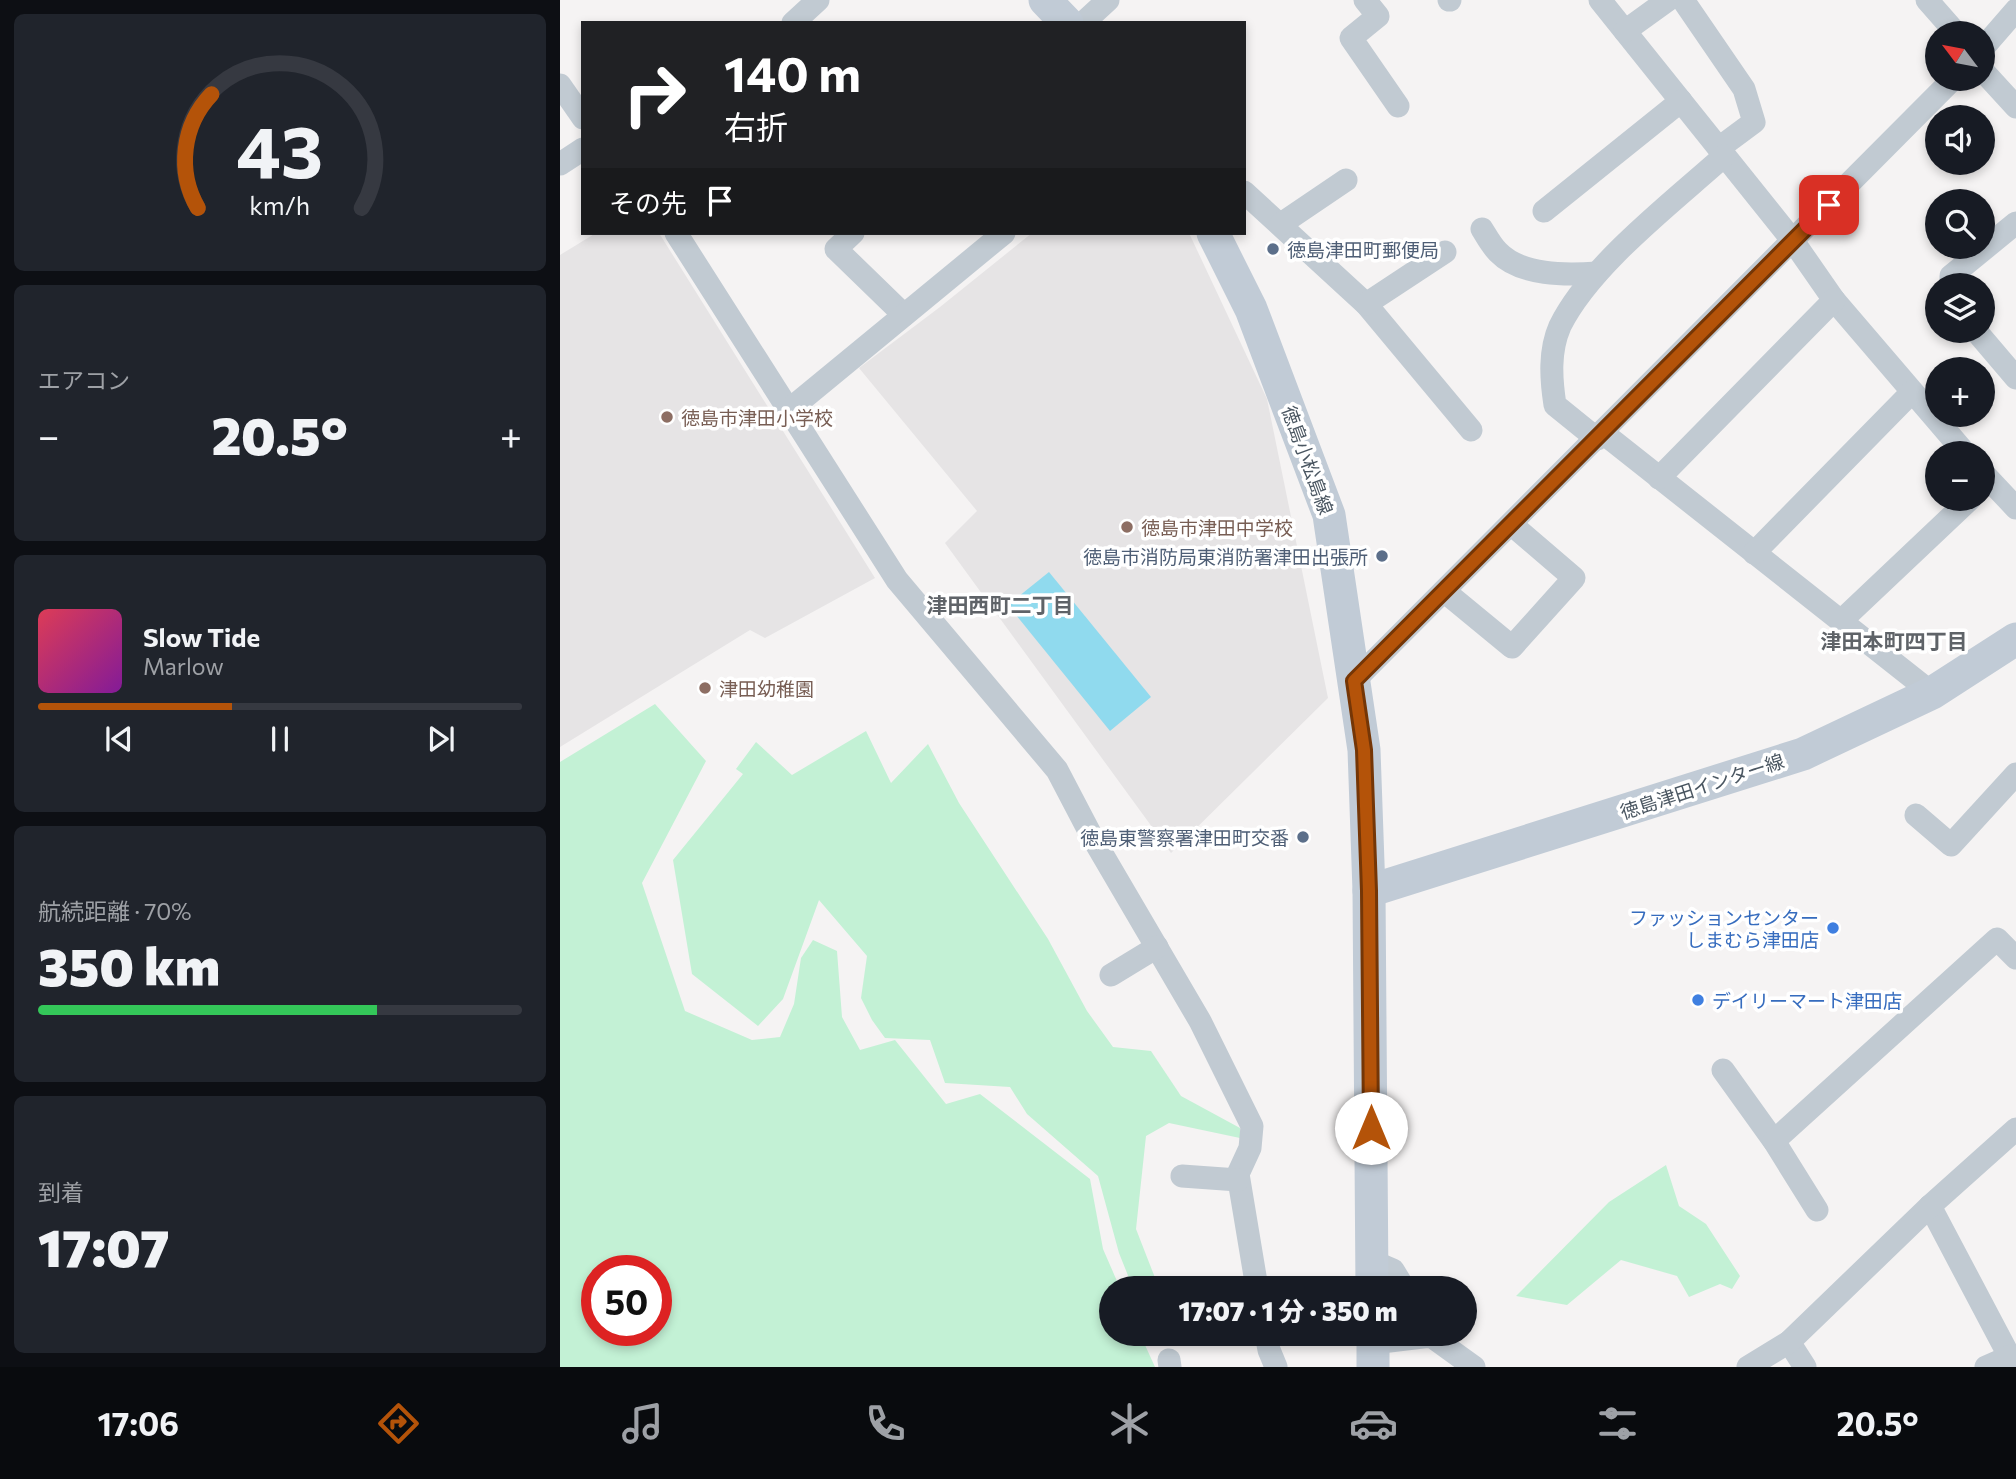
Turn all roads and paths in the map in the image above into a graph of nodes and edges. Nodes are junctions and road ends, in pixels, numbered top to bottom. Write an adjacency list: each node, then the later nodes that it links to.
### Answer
1 (818, 0): 10 (street)
2 (1045, 0): 11 (main road)
3 (1108, 0): 12 (street)
4 (1365, 0): 20 (street)
5 (1600, 0): 14 (street)
6 (1668, 0): 14 (street)
7 (1684, 0): 24 (street)
8 (1927, 0): 13 (street)
9 (2016, 10): 15 (street)
10 (795, 21)
11 (1065, 21)
12 (1085, 21)
13 (1945, 21)
14 (1625, 32): 19 (street)
15 (1995, 34)
16 (1995, 84): 21 (street)
17 (560, 86): 22 (street)
18 (1941, 91): 36 (street)
19 (1681, 101): 24 (street); 28 (street)
20 (1398, 106)
21 (2016, 107)
22 (581, 115)
23 (581, 150): 25 (street)
24 (1721, 152): 36 (street); 38 (street)
25 (560, 164)
26 (1346, 180): 30 (street)
27 (1246, 194): 30 (street)
28 (1544, 211)
29 (2016, 223): 39 (street)
30 (1281, 224): 41 (street)
31 (1482, 229): 38 (street)
32 (677, 235): 46 (street)
33 (851, 235): 42 (street)
34 (1002, 235): 42 (street)
35 (1214, 235): 59 (main road, 徳島小松島線)
36 (1794, 241): 40 (street); 48 (street)
37 (1445, 252): 41 (street)
38 (1597, 273): 48 (street)
39 (1955, 273)
40 (1834, 300): 45 (street); 50 (street)
41 (1366, 304): 47 (street)
42 (904, 315): 46 (street)
43 (1986, 343): 44 (street)
44 (2016, 378)
45 (1912, 392): 49 (street); 55 (street)
46 (789, 410): 64 (street)
47 (1471, 430)
48 (1600, 436): 50 (street); 54 (street)
49 (1955, 441)
50 (1659, 478): 55 (street)
51 (1995, 490): 52 (street)
52 (2016, 508)
53 (1957, 511): 57 (street)
54 (1511, 524): 56 (street); 56 (street)
55 (1754, 553): 57 (street)
56 (1444, 590): 59 (street)
57 (1840, 621): 60 (street)
58 (2016, 640): 60 (main road, 徳島津田インター線)
59 (1354, 681): 63 (main road, 徳島小松島線)
60 (1932, 693): 63 (main road, 徳島津田インター線)
61 (2016, 774): 62 (street)
62 (1916, 815)
63 (1369, 891): 74 (main road, 徳島小松島線)
64 (1157, 947): 66 (street); 71 (street)
65 (2016, 958): 69 (street)
66 (1111, 975)
67 (1723, 1070): 69 (street)
68 (2016, 1129): 72 (street)
69 (1774, 1141): 73 (street)
70 (1182, 1176): 71 (street)
71 (1238, 1180): 75 (street)
72 (1930, 1206): 77 (street); 82 (street)
73 (1817, 1210)
74 (1372, 1275): 76 (street)
75 (1255, 1276)
76 (1397, 1276)
77 (1790, 1342): 85 (street); 86 (street)
78 (1268, 1346): 83 (street)
79 (1396, 1346): 81 (street)
80 (1446, 1346): 84 (street)
81 (1370, 1354)
82 (2013, 1362): 87 (street)
83 (1276, 1367)
84 (1474, 1367)
85 (1748, 1367)
86 (1805, 1367)
87 (1986, 1367)

